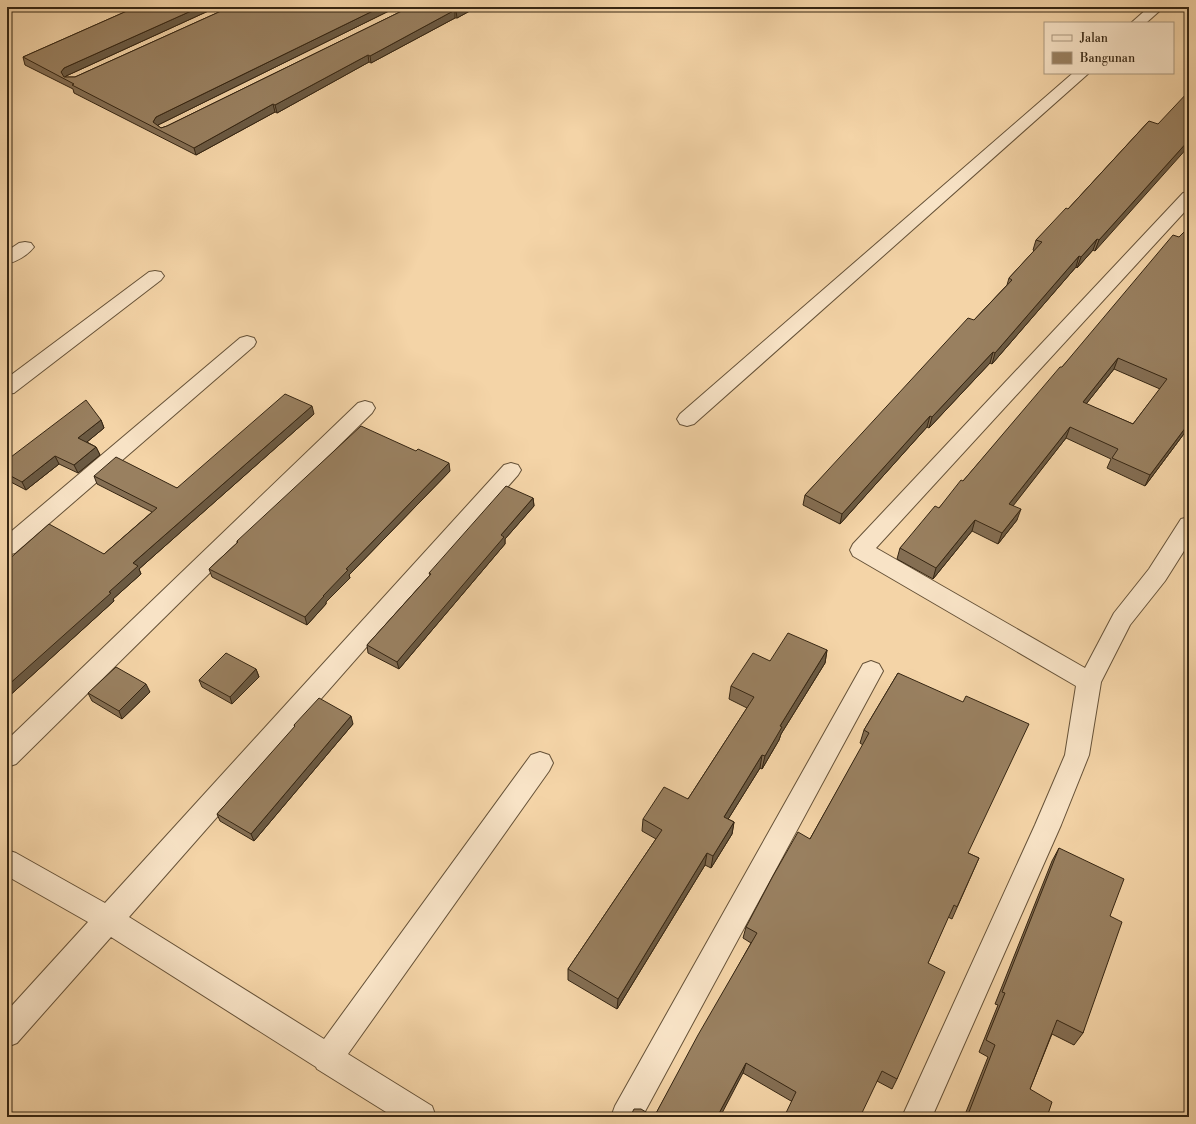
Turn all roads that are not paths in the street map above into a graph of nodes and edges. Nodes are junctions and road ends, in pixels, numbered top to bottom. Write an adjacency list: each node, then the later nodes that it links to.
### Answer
1 (1157, 7): 2 (street)
2 (1139, 22)
3 (1081, 74): 11 (street)
4 (1189, 197): 16 (street)
5 (25, 247): 6 (street)
6 (7, 259)
7 (155, 276): 9 (street)
8 (248, 342): 14 (street)
9 (7, 388)
10 (365, 408): 17 (street)
11 (687, 419)
12 (511, 470): 20 (street)
13 (1189, 525): 16 (street)
14 (7, 547)
15 (871, 671): 24 (street)
16 (1089, 682): 25 (street)
17 (7, 756)
18 (540, 762): 22 (street)
19 (7, 862): 20 (street)
20 (109, 920): 21 (street); 22 (street)
21 (7, 1033)
22 (327, 1059): 23 (street)
23 (421, 1117)
24 (626, 1117)
25 (917, 1117)

